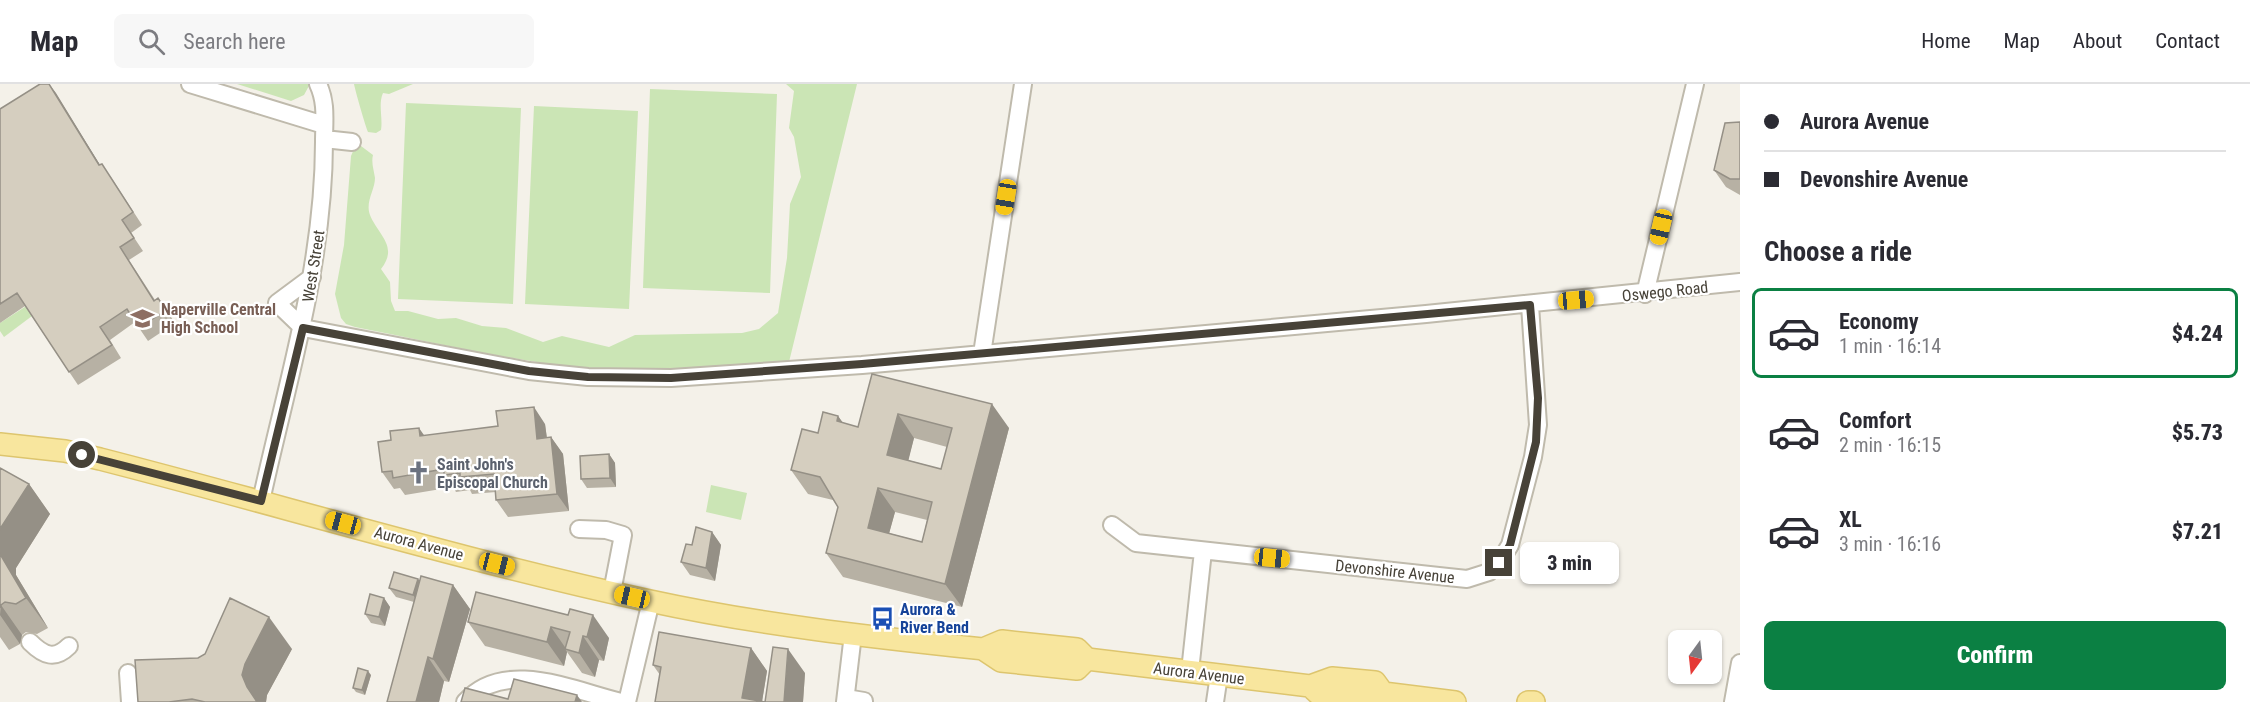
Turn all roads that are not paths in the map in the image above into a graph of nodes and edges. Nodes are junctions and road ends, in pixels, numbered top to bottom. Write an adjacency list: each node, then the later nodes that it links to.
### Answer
1 (190, 84): 5 (street)
2 (1023, 84): 12 (street)
3 (1695, 84): 9 (street)
4 (326, 89): 5 (street, West Street)
5 (324, 132): 6 (street); 7 (street, West Street)
6 (352, 142)
7 (312, 277): 11 (street, West Street); 11 (street)
8 (1740, 282): 9 (street, Oswego Road)
9 (1645, 294): 10 (street, Oswego Road)
10 (1530, 305): 12 (street, Oswego Road); 17 (street, Devonshire Avenue)
11 (303, 328): 12 (street, Oswego Road); 14 (street, West Street)
12 (982, 354)
13 (0, 444): 14 (main road, Aurora Avenue)
14 (261, 501): 18 (main road, Aurora Avenue)
15 (1112, 525): 17 (street, Devonshire Avenue)
16 (579, 530): 18 (street)
17 (1203, 551): 24 (street)
18 (612, 592): 19 (main road, Aurora Avenue)
19 (651, 602): 20 (main road, Aurora Avenue); 33 (street)
20 (853, 634): 24 (main road, Aurora Avenue); 29 (street)
21 (30, 642): 22 (street)
22 (69, 646)
23 (1740, 663): 38 (street)
24 (1190, 671): 26 (main road, Aurora Avenue)
25 (128, 673): 31 (street)
26 (1219, 675): 28 (main road, Aurora Avenue); 34 (street)
27 (471, 696): 32 (street)
28 (1373, 699): 35 (main road, Aurora Avenue)
29 (846, 700): 30 (street)
30 (864, 701)
31 (130, 702)
32 (621, 702)
33 (627, 702)
34 (1215, 702)
35 (1455, 702)
36 (1528, 702): 37 (main road)
37 (1534, 702)
38 (1733, 702)

